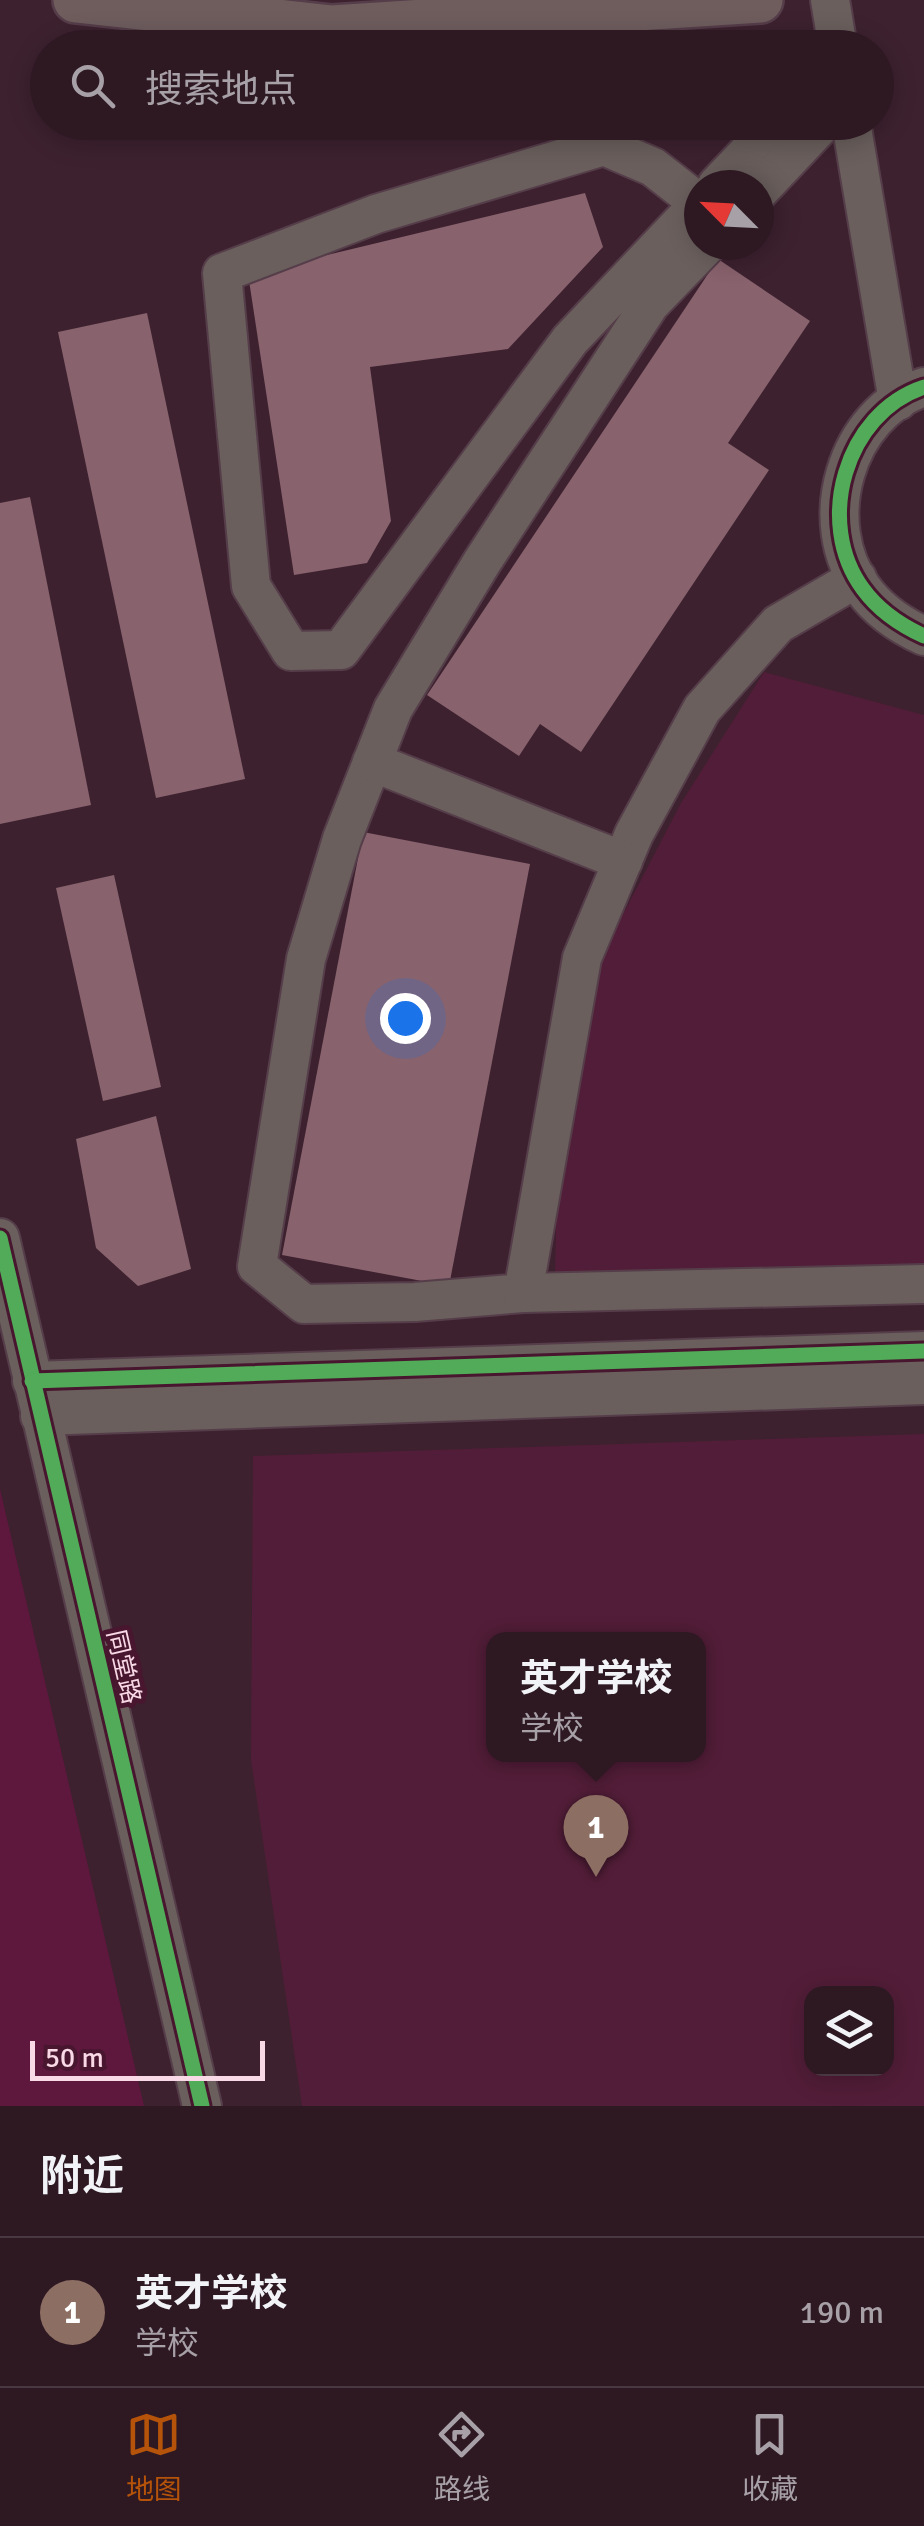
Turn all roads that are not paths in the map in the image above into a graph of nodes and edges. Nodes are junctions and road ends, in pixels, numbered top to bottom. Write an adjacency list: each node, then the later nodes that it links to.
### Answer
1 (76, 0): 2 (main road)
2 (760, 0)
3 (830, 0): 4 (street)
4 (835, 30)
5 (760, 140): 8 (street)
6 (807, 140): 9 (street)
7 (855, 140): 12 (street)
8 (731, 170)
9 (774, 174)
10 (699, 204): 10 (street)
11 (693, 260): 15 (street)
12 (911, 394): 13 (street)
13 (857, 578): 14 (street); 16 (street)
14 (924, 636)
15 (372, 762): 16 (street); 19 (street)
16 (623, 862): 19 (street)
17 (0, 1238): 22 (street, 同堂路)
18 (924, 1284): 19 (street)
19 (523, 1292)
20 (924, 1351): 22 (street)
21 (924, 1385): 22 (street)
22 (36, 1398): 23 (street, 同堂路)
23 (202, 2106)

